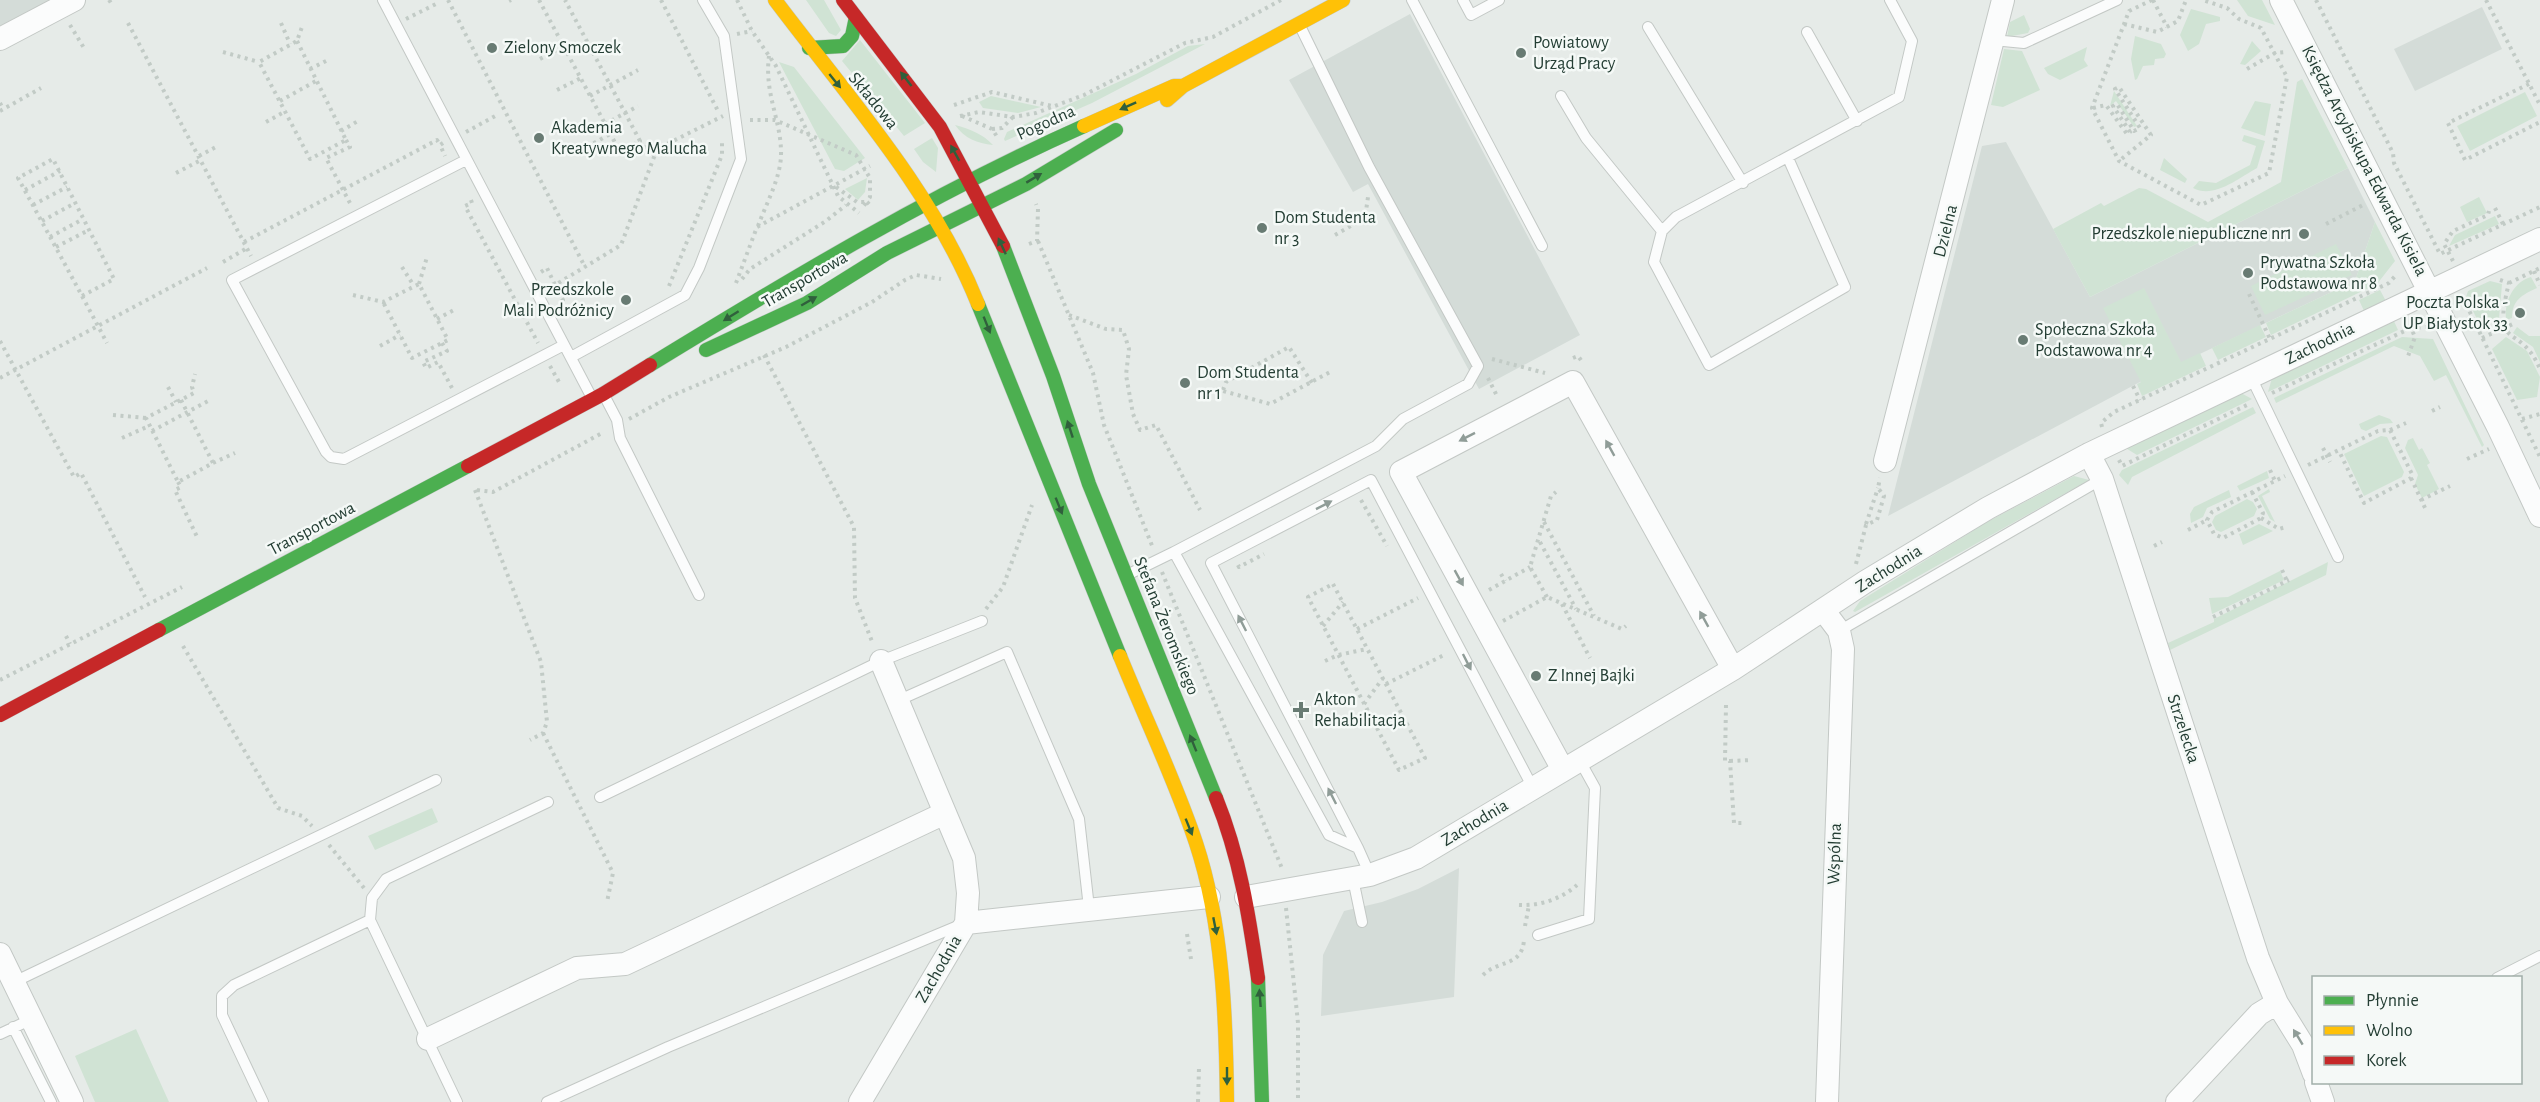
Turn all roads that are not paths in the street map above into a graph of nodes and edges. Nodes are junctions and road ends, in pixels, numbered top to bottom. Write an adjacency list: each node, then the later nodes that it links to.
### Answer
1 (74, 0): 18 (street)
2 (383, 0): 26 (lane)
3 (703, 0): 42 (lane)
4 (775, 0): 20 (main road, Składowa)
5 (843, 0): 14 (main road)
6 (1343, 0): 15 (main road, Pogodna)
7 (1412, 0): 37 (lane)
8 (1463, 0): 9 (lane)
9 (1499, 0)
10 (1890, 0): 23 (lane)
11 (2003, 0): 19 (street, Dzielna)
12 (2117, 0): 19 (lane)
13 (2281, 0): 40 (street, Księdza Arcybiskupa Edwarda Kisiela)
14 (856, 17): 20 (main road); 27 (main road, one-way to 14)
15 (1299, 23): 21 (main road, Pogodna); 50 (lane)
16 (1648, 27): 28 (lane)
17 (1807, 32): 23 (lane)
18 (0, 39)
19 (1993, 40): 47 (street, Dzielna)
20 (809, 48): 24 (main road, Składowa, one-way to 24)
21 (1183, 86): 27 (main road, Pogodna, one-way to 27); 31 (main road, Pogodna, one-way to 21)
22 (1561, 96): 35 (lane)
23 (1857, 121): 25 (lane)
24 (892, 154): 29 (main road); 30 (main road, Składowa)
25 (1788, 158): 28 (lane); 35 (lane)
26 (466, 160): 41 (lane); 41 (lane)
27 (969, 179): 30 (main road, Pogodna); 31 (main road, Stefana Żeromskiego)
28 (1743, 183): 35 (lane)
29 (896, 184)
30 (927, 202): 33 (main road, Transportowa); 34 (main road, Składowa)
31 (982, 205): 34 (main road, Transportowa); 52 (main road, Stefana Żeromskiego, one-way to 31)
32 (892, 209): 33 (main road)
33 (885, 225): 43 (main road, Transportowa, one-way to 43)
34 (941, 226): 38 (main road, Transportowa); 39 (main road)
35 (1662, 231)
36 (2540, 239): 40 (street, Zachodnia)
37 (1542, 246)
38 (898, 248): 39 (main road); 43 (main road, Transportowa, one-way to 38)
39 (965, 271): 69 (main road, one-way to 69)
40 (2430, 292): 44 (street, Zachodnia); 49 (street, Księdza Arcybiskupa Edwarda Kisiela)
41 (564, 345): 42 (lane)
42 (571, 357): 45 (lane)
43 (640, 374): 45 (main road, Transportowa)
44 (2251, 377): 46 (street, Zachodnia); 51 (lane)
45 (598, 397): 53 (lane); 60 (main road, Transportowa)
46 (2089, 454): 48 (street, Strzelecka); 54 (street, Zachodnia)
47 (1885, 461)
48 (2102, 479): 56 (lane); 79 (street, Strzelecka)
49 (2540, 516)
50 (1174, 552): 52 (lane); 67 (lane)
51 (2338, 557)
52 (1126, 575): 69 (main road, Stefana Żeromskiego, one-way to 52)
53 (699, 595)
54 (1824, 611): 56 (street, Wspólna); 58 (street, Zachodnia)
55 (978, 622): 57 (lane)
56 (1839, 631): 93 (street, Wspólna)
57 (881, 661): 59 (street); 64 (lane)
58 (1733, 669): 61 (street, Zachodnia); 61 (street, one-way to 61)
59 (897, 701): 66 (street); 70 (lane)
60 (0, 715)
61 (1571, 766): 63 (street, Zachodnia); 74 (lane)
62 (436, 780): 78 (lane)
63 (1533, 788): 67 (lane, one-way to 63); 68 (street, Zachodnia)
64 (600, 797)
65 (548, 802): 71 (lane)
66 (945, 813): 73 (street); 82 (street)
67 (1358, 848): 68 (lane)
68 (1362, 877): 69 (street, Zachodnia); 72 (lane)
69 (1226, 893): 70 (street, Zachodnia); 91 (main road, Stefana Żeromskiego, one-way to 91); 92 (main road, Stefana Żeromskiego, one-way to 69)
70 (1089, 908): 73 (street, Zachodnia)
71 (370, 920): 82 (lane); 87 (lane)
72 (1362, 922)
73 (966, 923): 89 (lane); 90 (street, Zachodnia)
74 (1538, 935)
75 (0, 954): 78 (street)
76 (2540, 956): 77 (lane)
77 (2501, 976)
78 (14, 982): 80 (street)
79 (2277, 1003): 83 (street, Strzelecka, one-way to 79); 94 (street)
80 (22, 1023): 81 (lane); 85 (lane); 86 (street)
81 (0, 1034)
82 (428, 1039): 88 (lane)
83 (2312, 1069)
84 (2317, 1084): 95 (street, Strzelecka)
85 (51, 1102)
86 (72, 1102)
87 (263, 1102)
88 (457, 1102)
89 (547, 1102)
90 (860, 1102)
91 (1227, 1102)
92 (1262, 1102)
93 (1827, 1102)
94 (2177, 1102)
95 (2323, 1102)

